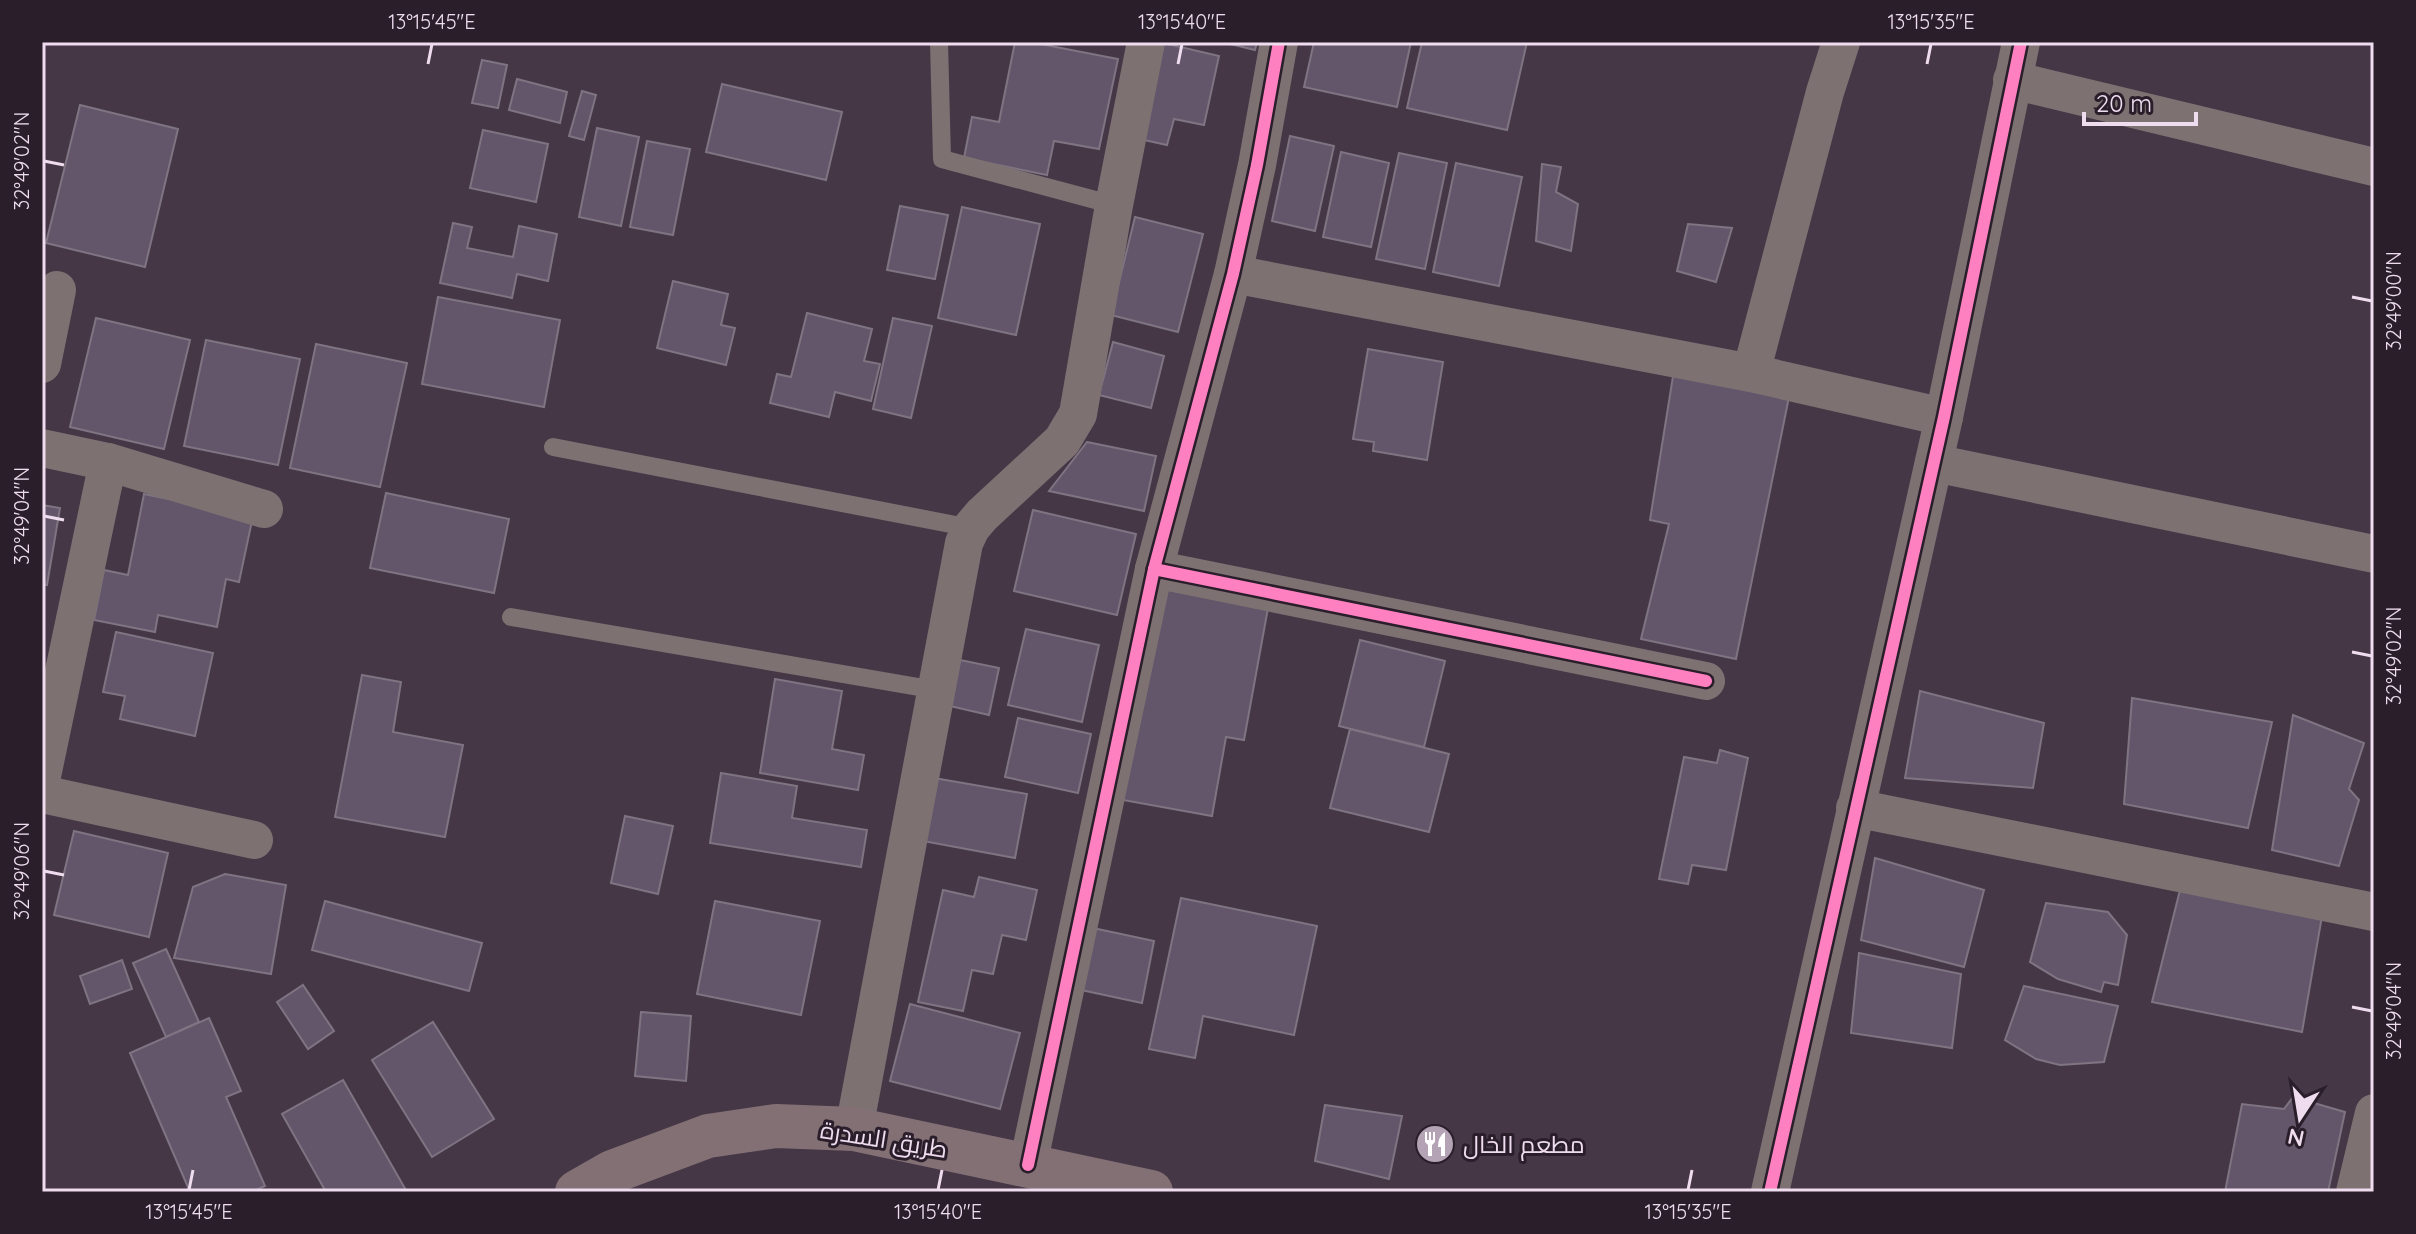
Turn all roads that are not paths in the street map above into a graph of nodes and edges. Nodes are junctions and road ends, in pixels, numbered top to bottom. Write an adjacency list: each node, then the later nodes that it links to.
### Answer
1 (939, 42): 8 (lane)
2 (1146, 42): 8 (street)
3 (1279, 42): 9 (street)
4 (1841, 42): 12 (street)
5 (2021, 42): 6 (street)
6 (2012, 80): 7 (street); 13 (street)
7 (2374, 167)
8 (1114, 205): 19 (street)
9 (1233, 274): 12 (street); 21 (street)
10 (57, 290): 11 (street)
11 (42, 364)
12 (1751, 373): 13 (street)
13 (1944, 417): 17 (street)
14 (553, 447): 19 (lane)
15 (42, 448): 16 (street)
16 (108, 462): 18 (street); 25 (street)
17 (1934, 463): 20 (street); 27 (street)
18 (264, 509)
19 (971, 528): 24 (street)
20 (2374, 554)
21 (1154, 569): 23 (street); 32 (street)
22 (511, 617): 24 (lane)
23 (1706, 681)
24 (936, 690): 31 (street)
25 (42, 776)
26 (42, 794): 28 (street)
27 (1855, 808): 29 (street); 35 (street)
28 (254, 840)
29 (2374, 912)
30 (2374, 1113): 36 (street)
31 (854, 1129): 32 (main road, طريق السدرة); 33 (main road, طريق السدرة)
32 (1028, 1165): 34 (main road, طريق السدرة)
33 (577, 1192)
34 (1151, 1192)
35 (1770, 1192)
36 (2355, 1192)

